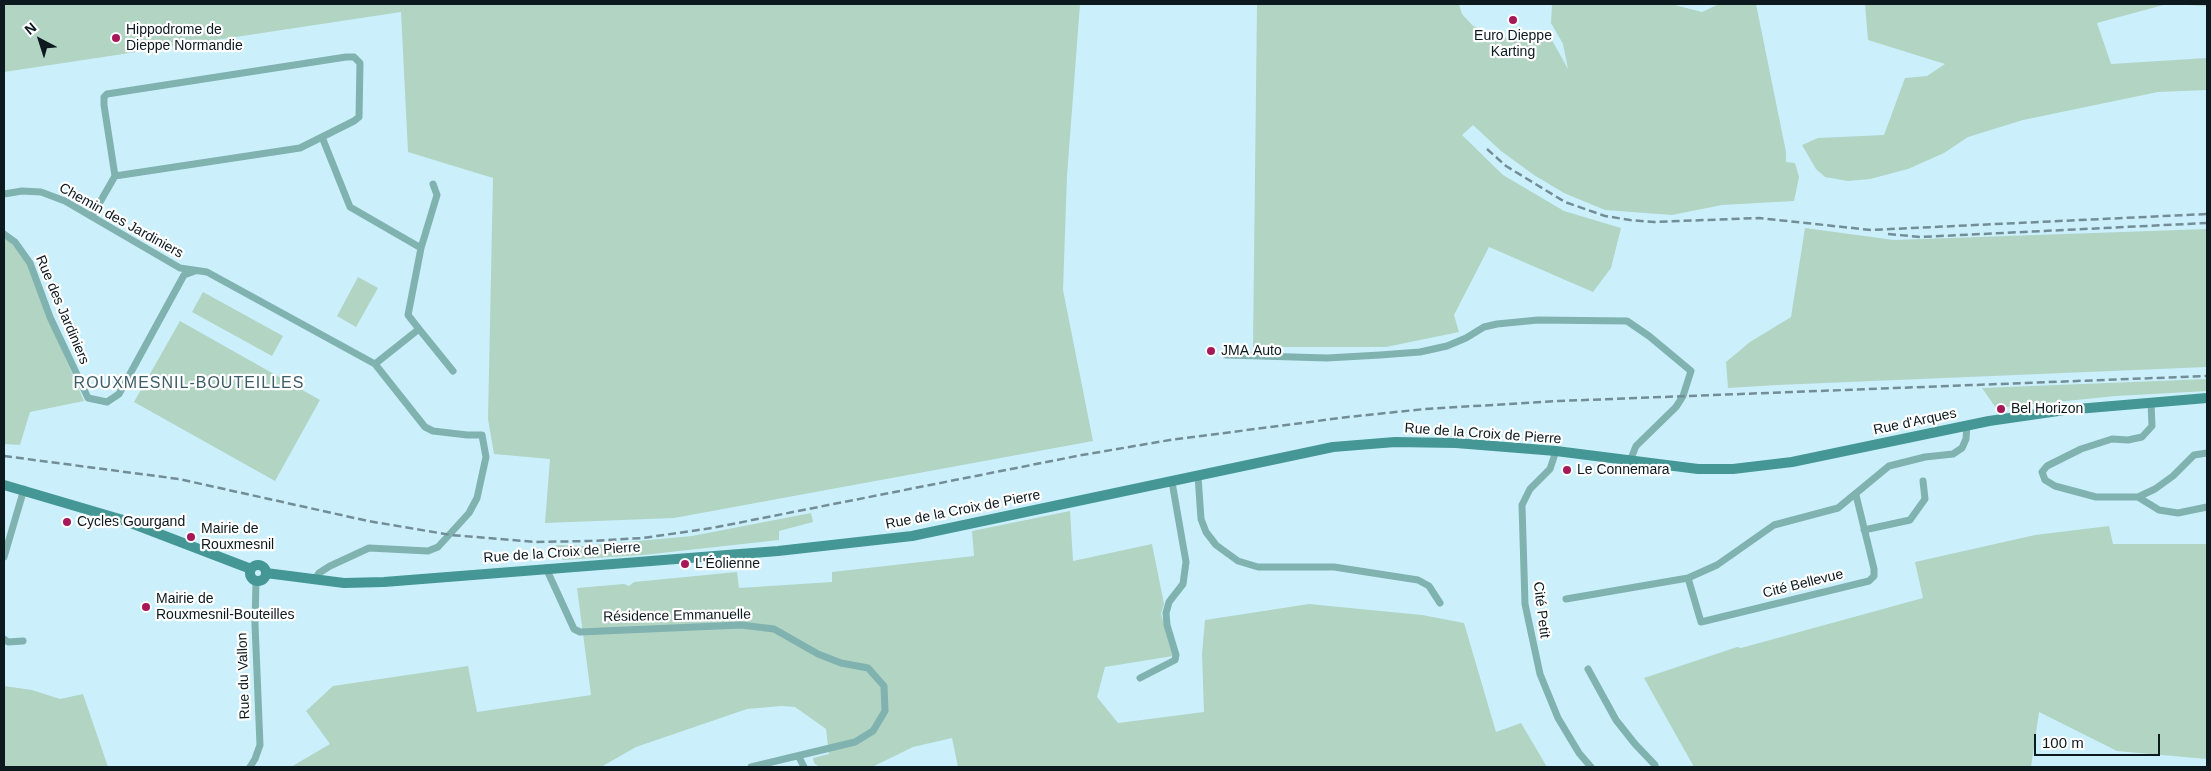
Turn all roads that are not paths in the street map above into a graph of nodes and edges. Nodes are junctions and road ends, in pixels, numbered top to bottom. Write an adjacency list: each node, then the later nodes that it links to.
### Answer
1 (322, 137): 2 (street); 2 (street); 7 (street)
2 (115, 176): 5 (street)
3 (433, 184): 7 (street)
4 (4, 194): 5 (street, Chemin des Jardiniers)
5 (92, 216): 8 (street, Chemin des Jardiniers)
6 (4, 234): 8 (street, Rue des Jardiniers)
7 (421, 248): 9 (street)
8 (198, 270): 11 (street, Chemin des Jardiniers)
9 (418, 329): 11 (street); 12 (street)
10 (1226, 355): 18 (street)
11 (374, 364): 33 (street)
12 (453, 371)
13 (2207, 398): 14 (main road, Rue d'Arques)
14 (2151, 402): 15 (main road, Rue d'Arques); 25 (street)
15 (1967, 426): 18 (main road, Rue d'Arques); 24 (street)
16 (1556, 451): 18 (main road, Rue de la Croix de Pierre); 19 (main road, Rue de la Croix de Pierre); 45 (street, Cité Petit)
17 (2207, 453): 25 (street)
18 (1630, 461)
19 (1198, 476): 21 (main road, Rue de la Croix de Pierre); 36 (street)
20 (1923, 481): 27 (street)
21 (1172, 482): 29 (main road, Rue de la Croix de Pierre); 40 (street)
22 (4, 484): 23 (main road)
23 (24, 489): 28 (street); 30 (main road)
24 (1856, 496): 27 (street, Cité Bellevue); 32 (street)
25 (2138, 497): 26 (street)
26 (2207, 507)
27 (1864, 530): 32 (street, Cité Bellevue)
28 (4, 558)
29 (546, 568): 33 (main road, Rue de la Croix de Pierre); 41 (street, Résidence Emmanuelle)
30 (251, 569): 31 (main road); 34 (main road)
31 (266, 574): 33 (main road, Rue de la Croix de Pierre); 34 (main road)
32 (1688, 578): 35 (street)
33 (314, 580)
34 (256, 581): 42 (street, Rue du Vallon)
35 (1566, 599)
36 (1440, 603)
37 (4, 639): 38 (street)
38 (24, 641)
39 (1588, 669): 46 (street)
40 (1140, 678)
41 (799, 757): 43 (street, Résidence Emmanuelle); 44 (street)
42 (250, 767)
43 (751, 767)
44 (804, 767)
45 (1591, 767)
46 (1655, 767)

